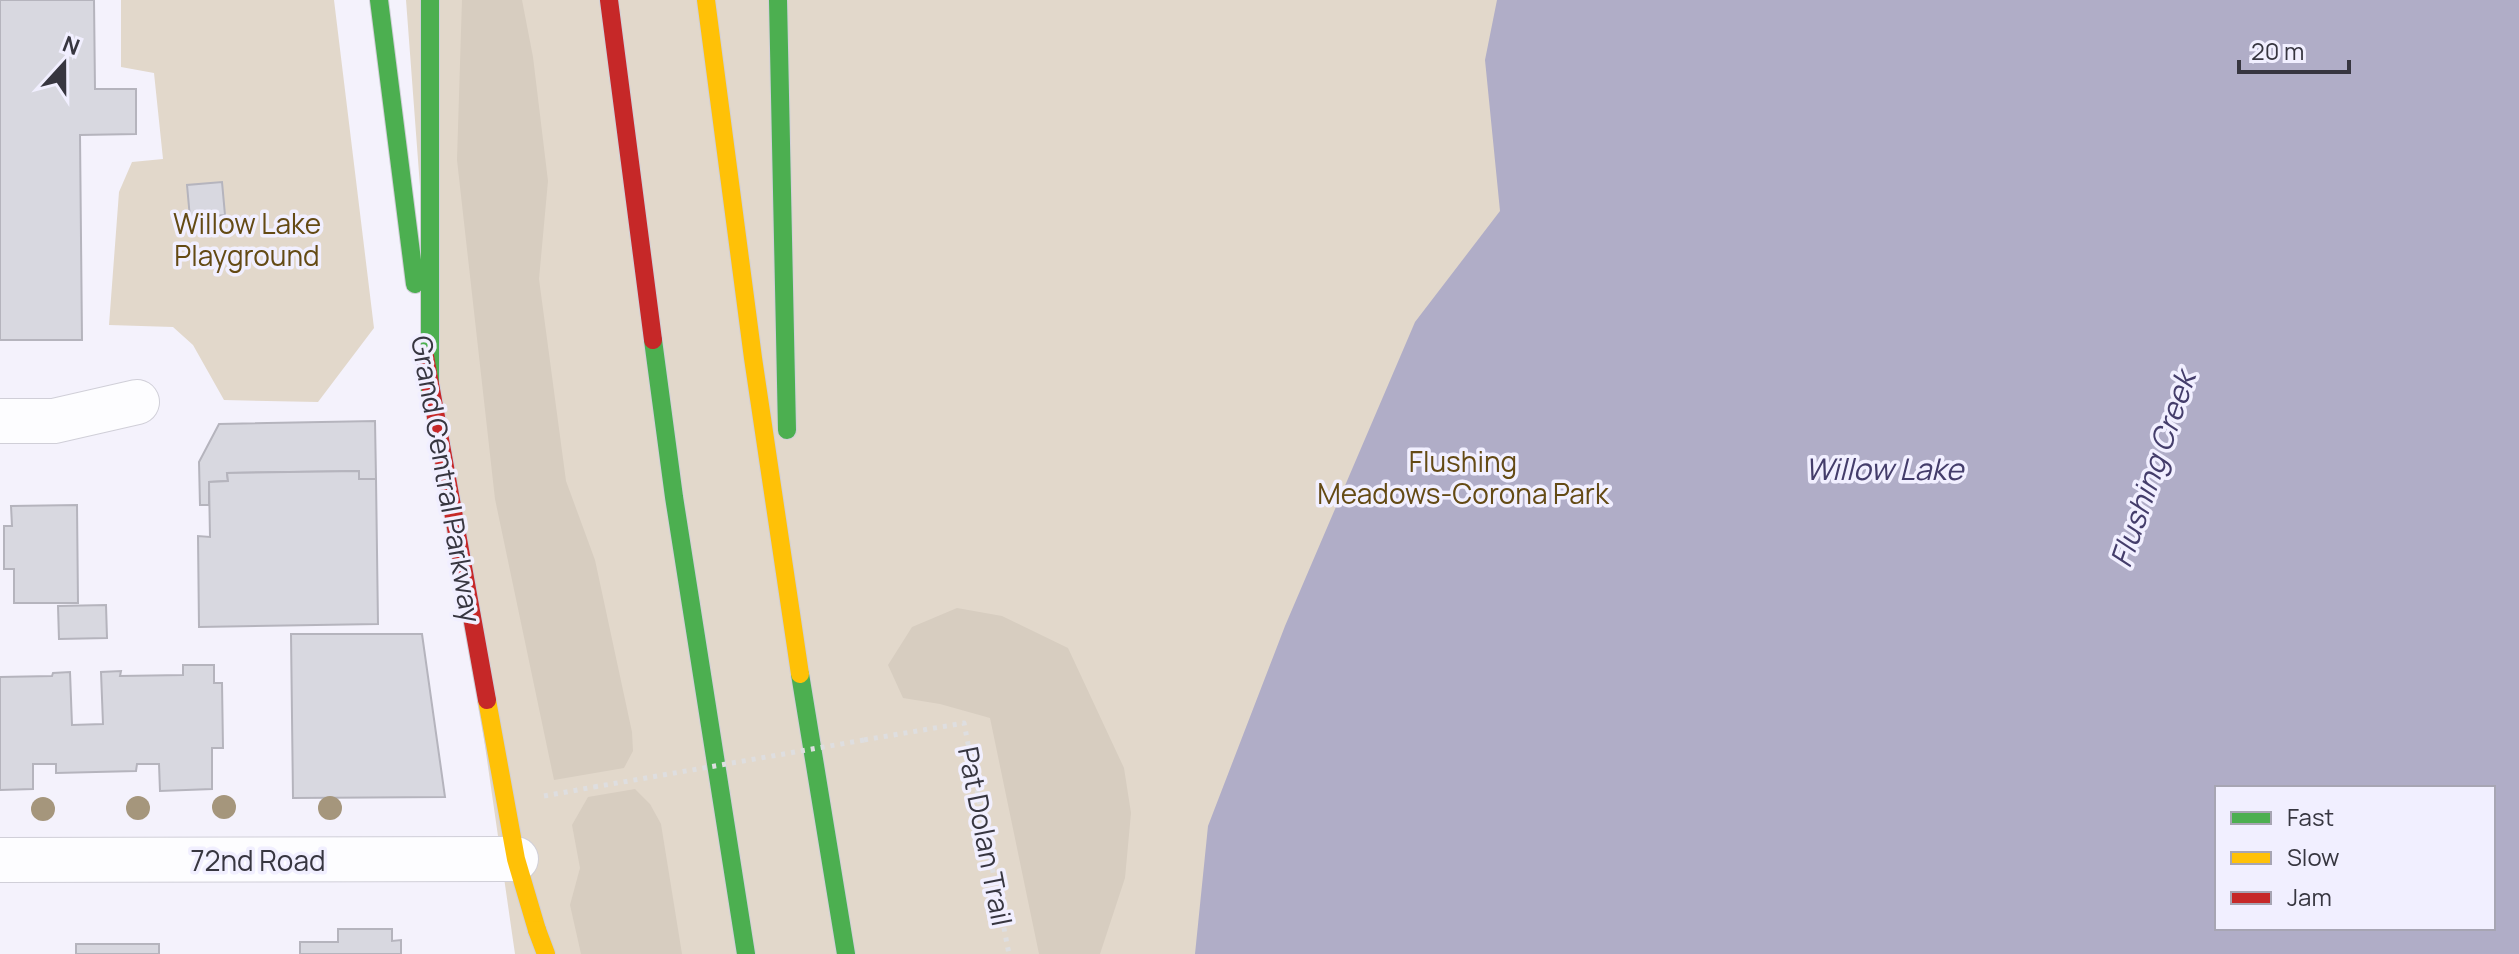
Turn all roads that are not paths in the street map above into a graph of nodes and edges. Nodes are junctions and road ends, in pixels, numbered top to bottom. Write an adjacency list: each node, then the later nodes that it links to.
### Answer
1 (379, 0): 6 (main road, Grand Central Parkway)
2 (430, 0): 6 (main road)
3 (609, 0): 15 (main road)
4 (706, 0): 11 (main road)
5 (778, 0): 9 (main road)
6 (430, 393): 12 (main road, Grand Central Parkway)
7 (137, 402): 8 (street)
8 (0, 421)
9 (787, 443)
10 (788, 474): 11 (main road)
11 (791, 617): 16 (main road)
12 (516, 859): 13 (street, 72nd Road); 14 (main road, Grand Central Parkway)
13 (0, 860)
14 (541, 946)
15 (746, 954)
16 (846, 954)

